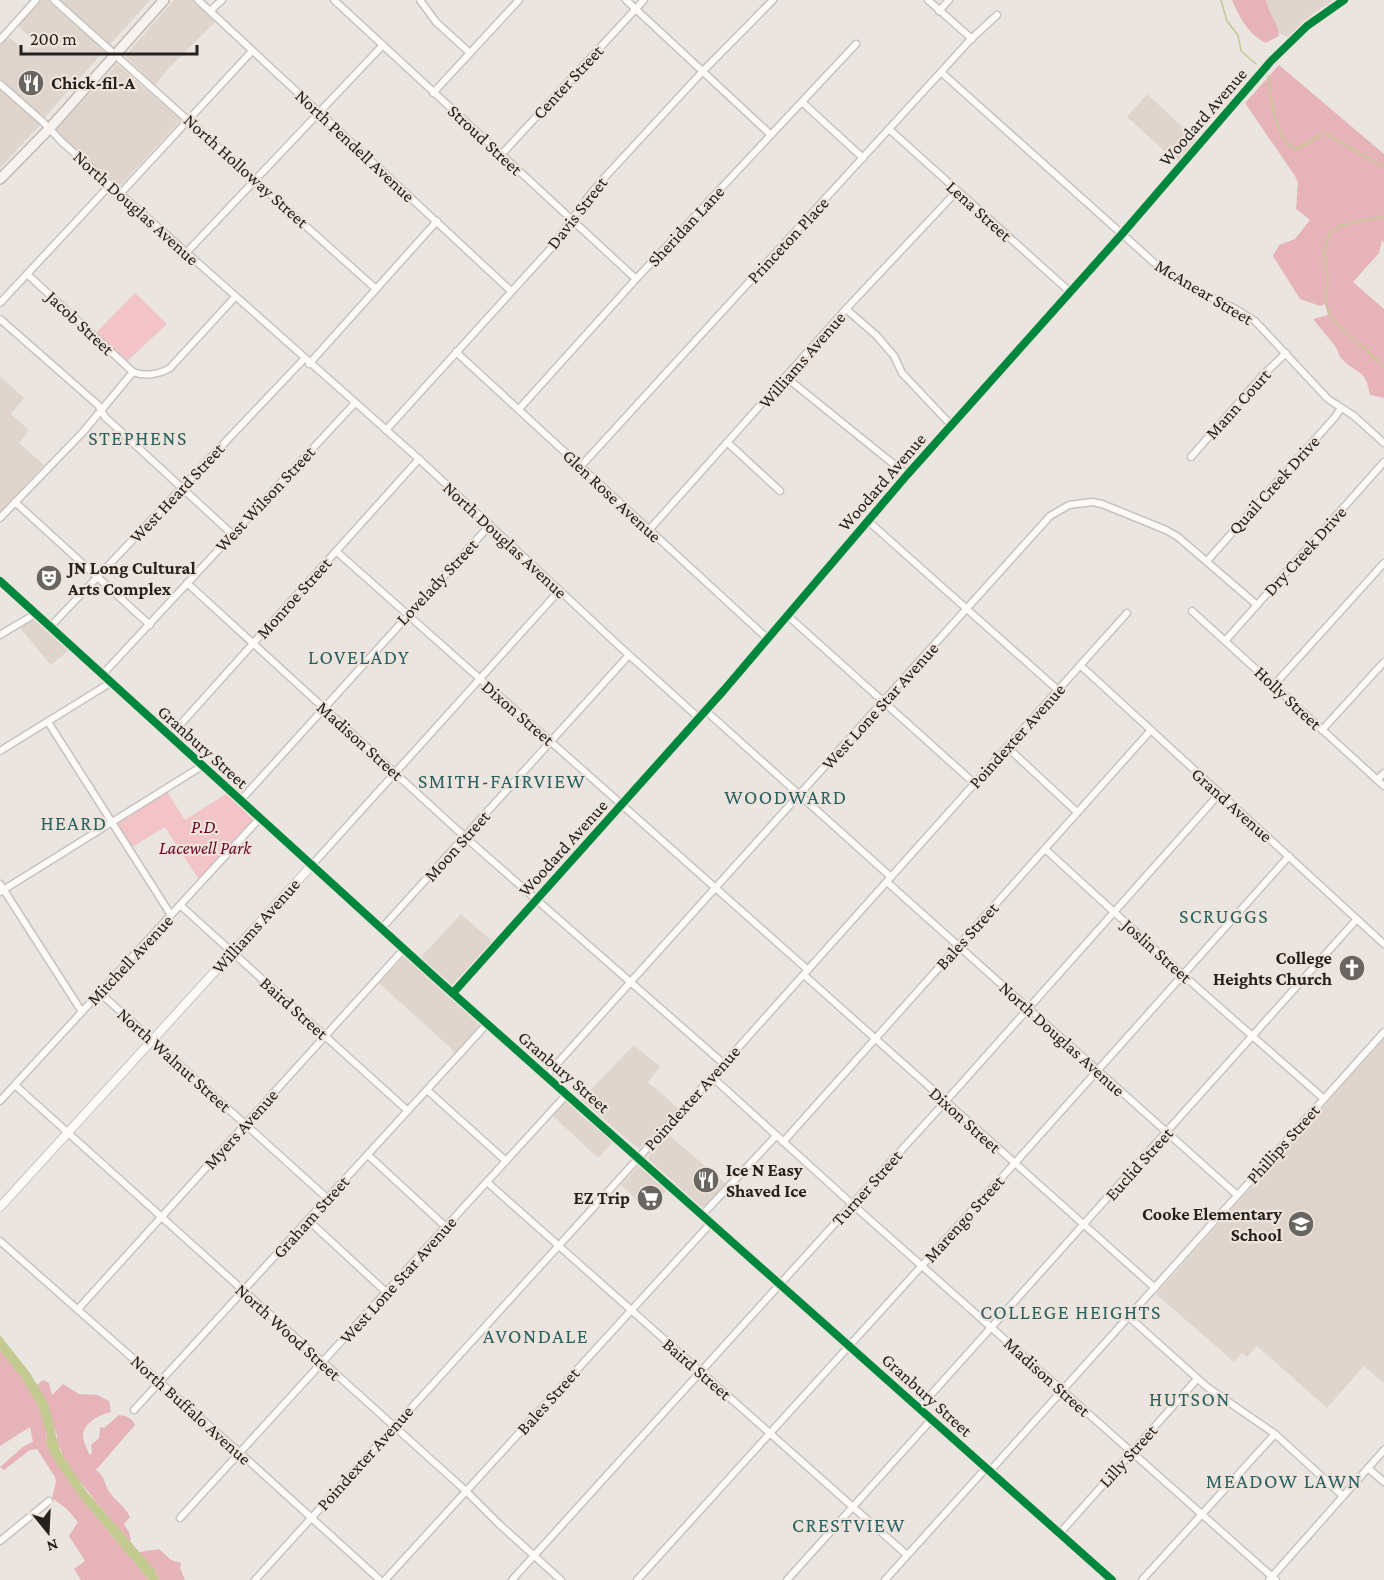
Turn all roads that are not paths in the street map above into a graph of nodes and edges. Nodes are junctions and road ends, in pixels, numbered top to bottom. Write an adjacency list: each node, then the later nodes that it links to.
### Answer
1 (36, 0): 20 (street)
2 (54, 0): 25 (street, North Holloway Street)
3 (164, 0): 25 (main road)
4 (198, 0): 17 (street, North Pendell Avenue)
5 (222, 0): 17 (street)
6 (334, 0): 22 (street, Stroud Street)
7 (420, 0): 24 (street)
8 (519, 0): 24 (street)
9 (626, 0): 15 (street)
10 (644, 0): 15 (street, Center Street)
11 (773, 0): 26 (street, Davis Street)
12 (927, 0): 16 (street)
13 (949, 0): 16 (street)
14 (1344, 0): 45 (street, Woodard Avenue)
15 (636, 9): 26 (street); 36 (street, Center Street)
16 (939, 10): 19 (street)
17 (210, 11): 23 (street, North Pendell Avenue)
18 (997, 15): 19 (street, Princeton Place)
19 (972, 39): 27 (street, Princeton Place)
20 (0, 40)
21 (856, 44): 30 (street, Sheridan Lane)
22 (382, 45): 29 (street, Stroud Street); 31 (street)
23 (252, 51): 31 (street, North Pendell Avenue); 32 (street)
24 (470, 53): 29 (street)
25 (115, 55): 32 (street, North Holloway Street); 33 (main road)
26 (703, 71): 35 (street); 44 (street, Davis Street)
27 (941, 72): 34 (street, Princeton Place); 45 (street, McAnear Street)
28 (0, 84): 33 (street, North Douglas Avenue)
29 (433, 93): 36 (street, Stroud Street)
30 (802, 102): 35 (street, Sheridan Lane); 37 (street)
31 (320, 114): 39 (street); 43 (street, North Pendell Avenue)
32 (189, 119): 39 (street, North Holloway Street); 42 (street)
33 (49, 129): 38 (main road); 40 (street, North Douglas Avenue)
34 (889, 129): 37 (street, Princeton Place); 41 (street, Lena Street)
35 (771, 135): 48 (street, Sheridan Lane)
36 (501, 155): 44 (street, Stroud Street)
37 (863, 158): 72 (street, Princeton Place)
38 (0, 179)
39 (256, 180): 46 (street); 49 (street, North Holloway Street)
40 (110, 185): 42 (street, North Douglas Avenue); 47 (street)
41 (957, 191): 51 (street, Lena Street); 54 (street, Williams Avenue)
42 (120, 194): 46 (street, North Douglas Avenue)
43 (437, 221): 49 (street, West Heard Street); 50 (street, North Pendell Avenue)
44 (572, 221): 48 (street, Stroud Street); 50 (street, Davis Street)
45 (1122, 234): 51 (street, Woodard Avenue); 57 (street, McAnear Street)
46 (186, 253): 52 (street, North Douglas Avenue)
47 (27, 274): 53 (street); 59 (street, Jacob Street)
48 (636, 279): 63 (street, Sheridan Lane)
49 (376, 289): 58 (street, West Heard Street)
50 (511, 291): 56 (street, Davis Street)
51 (1070, 292): 65 (street, Woodard Avenue)
52 (235, 297): 58 (street, North Douglas Avenue); 59 (street)
53 (0, 303)
54 (846, 309): 60 (street, Williams Avenue); 65 (street)
55 (0, 319): 64 (street)
56 (456, 352): 63 (street, Glen Rose Avenue); 66 (street, Davis Street)
57 (1286, 353): 62 (street, McAnear Street); 69 (street, Mann Court)
58 (307, 361): 61 (street, North Douglas Avenue); 74 (street, West Heard Street)
59 (133, 372): 64 (street)
60 (787, 378): 67 (street, Williams Avenue); 73 (street)
61 (355, 403): 66 (street, North Douglas Avenue); 81 (street, West Wilson Street)
62 (1341, 408): 68 (street, McAnear Street); 83 (street, Quail Creek Drive)
63 (519, 409): 72 (street, Glen Rose Avenue)
64 (100, 410): 74 (street); 76 (street)
65 (951, 425): 73 (street, Woodard Avenue)
66 (386, 430): 70 (street, North Douglas Avenue)
67 (728, 443): 75 (street); 80 (street, Williams Avenue)
68 (1384, 443)
69 (1191, 456)
70 (419, 459): 79 (street, North Douglas Avenue); 82 (street, Monroe Street)
71 (1384, 462): 89 (street, Dry Creek Drive)
72 (581, 466): 80 (street, Glen Rose Avenue)
73 (907, 475): 78 (street, Woodard Avenue)
74 (182, 487): 81 (street); 85 (street, West Heard Street)
75 (780, 491)
76 (15, 502): 77 (street); 85 (street)
77 (0, 518)
78 (868, 521): 90 (street); 95 (street, Woodard Avenue)
79 (490, 525): 88 (street, North Douglas Avenue); 94 (street, Lovelady Street)
80 (649, 530): 99 (street, Glen Rose Avenue)
81 (232, 534): 87 (street, West Wilson Street)
82 (336, 551): 94 (street, Dixon Street); 101 (street, Monroe Street)
83 (1207, 561): 89 (street, West Lone Star Avenue); 90 (street, West Lone Star Avenue)
84 (1384, 563): 108 (street)
85 (98, 577): 96 (street); 97 (street, West Heard Street)
86 (0, 581): 93 (street, Granbury Street)
87 (187, 584): 96 (street, West Wilson Street); 101 (street, Madison Street)
88 (559, 591): 102 (street, North Douglas Avenue); 106 (street, Williams Avenue)
89 (1257, 605): 100 (street, Dry Creek Drive)
90 (967, 608): 109 (street); 110 (street, West Lone Star Avenue)
91 (1192, 611): 100 (street, Holly Street)
92 (1127, 613): 104 (street, Poindexter Avenue)
93 (35, 614): 97 (street, Granbury Street); 98 (street)
94 (407, 614): 106 (street, Dixon Street); 111 (street, Lovelady Street)
95 (788, 616): 99 (street, Woodard Avenue); 110 (street)
96 (150, 625): 105 (street, West Wilson Street)
97 (50, 627): 105 (street, Granbury Street)
98 (0, 635)
99 (768, 639): 112 (street, Woodard Avenue)
100 (1225, 641): 108 (street, Holly Street)
101 (253, 644): 111 (street, Madison Street); 117 (street, Monroe Street)
102 (629, 655): 113 (street, North Douglas Avenue); 118 (street, Moon Street)
103 (1384, 662): 116 (street)
104 (1080, 665): 109 (street, Poindexter Avenue); 115 (street, Grand Avenue)
105 (102, 675): 107 (street, Granbury Street)
106 (480, 679): 118 (street, Dixon Street); 123 (street, Williams Avenue)
107 (110, 682): 114 (street); 117 (street, Granbury Street)
108 (1274, 685): 116 (street, Holly Street)
109 (1058, 690): 119 (street, Poindexter Avenue)
110 (884, 702): 125 (street); 128 (street, West Lone Star Avenue)
111 (323, 708): 123 (street, Madison Street); 129 (street, Lovelady Street)
112 (706, 711): 113 (street, Woodard Avenue); 128 (street, North Douglas Avenue)
113 (699, 718): 130 (street, Woodard Avenue)
114 (48, 722): 120 (street); 133 (street)
115 (1151, 729): 127 (street, Grand Avenue); 131 (street, Bales Street)
116 (1322, 730): 124 (street, Holly Street)
117 (170, 736): 121 (street, Granbury Street)
118 (551, 742): 130 (street, Dixon Street); 134 (street, Moon Street)
119 (1006, 747): 125 (street, Poindexter Avenue); 131 (street)
120 (0, 751)
121 (202, 766): 129 (street, Granbury Street); 133 (street)
122 (1384, 773): 124 (street)
123 (396, 774): 134 (street, Madison Street); 137 (street, Williams Avenue)
124 (1377, 780): 126 (street, Holly Street)
125 (974, 783): 138 (street, Poindexter Avenue)
126 (1384, 786)
127 (1220, 793): 136 (street, Grand Avenue); 143 (street, Turner Street)
128 (800, 795): 138 (street, North Douglas Avenue); 140 (street, West Lone Star Avenue)
129 (240, 801): 132 (street, Granbury Street)
130 (621, 805): 140 (street, Dixon Street); 141 (street, Woodard Avenue)
131 (1077, 812): 135 (street, Bales Street)
132 (260, 819): 137 (street, Granbury Street); 142 (street, Mitchell Avenue)
133 (111, 823): 139 (street); 144 (street)
134 (465, 837): 141 (street, Madison Street); 146 (street, Moon Street)
135 (1046, 849): 143 (street, Joslin Street); 148 (street, Bales Street)
136 (1289, 856): 145 (street, Grand Avenue); 152 (street, Marengo Street)
137 (312, 865): 146 (street, Granbury Street); 150 (street, Williams Avenue)
138 (889, 879): 148 (street, North Douglas Avenue); 151 (street, Poindexter Avenue)
139 (1, 888): 157 (street)
140 (716, 889): 151 (street, Dixon Street); 153 (street, West Lone Star Avenue)
141 (537, 899): 153 (street, Madison Street); 155 (street, Woodard Avenue)
142 (180, 906): 144 (street, Mitchell Avenue); 150 (street, Baird Street)
143 (1114, 912): 152 (street, Joslin Street); 156 (street, Turner Street)
144 (171, 915): 154 (street, Mitchell Avenue)
145 (1357, 919): 147 (street, Grand Avenue); 161 (street, Euclid Street)
146 (381, 929): 149 (street, Granbury Street)
147 (1384, 944)
148 (957, 945): 156 (street, North Douglas Avenue); 162 (street, Bales Street)
149 (404, 949): 155 (street, Granbury Street); 160 (street, Myers Avenue)
150 (232, 953): 160 (street, Baird Street); 163 (street, Williams Avenue)
151 (806, 972): 162 (street, Dixon Street); 164 (street, Poindexter Avenue)
152 (1183, 975): 161 (street, Joslin Street); 165 (street, Marengo Street)
153 (631, 982): 164 (street, Madison Street); 166 (street, West Lone Star Avenue)
154 (100, 993): 157 (street, Mitchell Avenue); 163 (street, North Walnut Street)
155 (453, 993): 158 (street, Granbury Street)
156 (1027, 1008): 165 (street, North Douglas Avenue); 173 (street, Turner Street)
157 (82, 1012): 168 (street, Mitchell Avenue)
158 (487, 1024): 166 (street, Granbury Street); 169 (street, Graham Street)
159 (1384, 1032): 172 (street, Phillips Street)
160 (325, 1036): 174 (street, Baird Street); 175 (street, Myers Avenue)
161 (1253, 1036): 172 (street, Joslin Street); 176 (street, Euclid Street)
162 (875, 1040): 173 (street, Dixon Street); 179 (street, Bales Street)
163 (152, 1041): 175 (street, North Walnut Street); 177 (street, Williams Avenue)
164 (724, 1064): 167 (street, Poindexter Avenue)
165 (1098, 1071): 176 (street, North Douglas Avenue); 183 (street, Marengo Street)
166 (546, 1076): 170 (street, Granbury Street)
167 (712, 1077): 178 (street, Madison Street); 181 (street, Poindexter Avenue)
168 (15, 1085): 171 (street, Mitchell Avenue); 177 (street, North Wood Street)
169 (427, 1090): 174 (street, Graham Street); 182 (street)
170 (567, 1094): 181 (street, Granbury Street); 182 (street, West Lone Star Avenue)
171 (1, 1097)
172 (1324, 1099): 185 (street, Phillips Street)
173 (945, 1102): 183 (street, Dixon Street); 187 (street, Turner Street)
174 (408, 1111): 180 (street, Graham Street)
175 (246, 1124): 186 (street, North Walnut Street); 190 (street, Myers Avenue)
176 (1167, 1132): 185 (street, North Douglas Avenue); 193 (street, Euclid Street)
177 (68, 1134): 188 (street, Williams Avenue); 190 (street, North Wood Street)
178 (776, 1136): 179 (street, Madison Street); 189 (street)
179 (783, 1142): 187 (street, Madison Street)
180 (368, 1155): 186 (street, Graham Street); 194 (street)
181 (639, 1157): 189 (street, Granbury Street); 196 (street, Poindexter Avenue)
182 (506, 1161): 184 (street, West Lone Star Avenue)
183 (1014, 1164): 193 (street, Dixon Street); 197 (street, Marengo Street)
184 (487, 1182): 194 (street, West Lone Star Avenue); 196 (street, Baird Street)
185 (1237, 1196): 199 (street, Phillips Street)
186 (328, 1199): 191 (street, Graham Street)
187 (852, 1204): 197 (street, Madison Street); 198 (street, Turner Street)
188 (0, 1207)
189 (702, 1215): 192 (street, Granbury Street)
190 (162, 1217): 200 (street, North Wood Street); 202 (street, Myers Avenue)
191 (308, 1220): 200 (street, Graham Street); 201 (street)
192 (711, 1223): 198 (street, Granbury Street); 203 (street, Bales Street)
193 (1084, 1226): 199 (street, Dixon Street); 205 (street, Euclid Street)
194 (446, 1227): 201 (street, West Lone Star Avenue)
195 (0, 1241): 202 (street, North Buffalo Avenue)
196 (558, 1245): 203 (street, Baird Street); 215 (street, Poindexter Avenue)
197 (922, 1266): 205 (street, Madison Street); 206 (street, Marengo Street)
198 (780, 1285): 206 (street, Granbury Street); 208 (street, Turner Street)
199 (1155, 1288): 204 (street, Phillips Street)
200 (244, 1291): 207 (street, North Wood Street); 210 (street, Graham Street)
201 (386, 1292): 207 (street, West Lone Star Avenue)
202 (78, 1309): 210 (street, North Buffalo Avenue)
203 (631, 1311): 208 (street, Baird Street); 224 (street, Bales Street)
204 (1129, 1317): 209 (street); 211 (street, Phillips Street)
205 (993, 1328): 211 (street, Madison Street); 212 (street, Euclid Street)
206 (849, 1346): 212 (street, Granbury Street); 216 (street, Marengo Street)
207 (323, 1363): 215 (street, North Wood Street); 220 (street, West Lone Star Avenue)
208 (701, 1372): 216 (street, Baird Street); 234 (street, Turner Street)
209 (1197, 1379): 217 (street); 219 (street, Lilly Street)
210 (160, 1382): 213 (street, Graham Street); 220 (street, North Buffalo Avenue)
211 (1063, 1391): 219 (street, Madison Street); 222 (street, Phillips Street)
212 (920, 1408): 214 (street, Granbury Street)
213 (134, 1410)
214 (932, 1419): 222 (street, Granbury Street); 227 (street)
215 (393, 1427): 224 (street, North Wood Street); 230 (street, Poindexter Avenue)
216 (769, 1433): 227 (street, Baird Street); 241 (street, Marengo Street)
217 (1275, 1434): 225 (street); 228 (street)
218 (1384, 1450): 221 (street)
219 (1131, 1451): 228 (street, Madison Street); 231 (street, Lilly Street)
220 (240, 1453): 229 (street, West Lone Star Avenue); 230 (street, North Buffalo Avenue)
221 (1368, 1468): 223 (street); 225 (street)
222 (988, 1470): 231 (street, Granbury Street); 233 (street, Phillips Street)
223 (1384, 1482)
224 (466, 1491): 234 (street, North Wood Street); 238 (street, Bales Street)
225 (1343, 1496): 235 (street)
226 (49, 1501): 232 (street)
227 (853, 1507): 233 (street, Baird Street); 242 (street)
228 (1202, 1514): 235 (street, Madison Street); 245 (street)
229 (180, 1518)
230 (311, 1518): 236 (street, Poindexter Avenue); 237 (street, North Buffalo Avenue)
231 (1060, 1533): 244 (street, Granbury Street)
232 (0, 1541)
233 (907, 1555): 243 (street, Phillips Street)
234 (534, 1556): 239 (street, Turner Street); 240 (street, North Wood Street)
235 (1273, 1579)
236 (255, 1580)
237 (380, 1580)
238 (385, 1580)
239 (512, 1580)
240 (561, 1580)
241 (637, 1580)
242 (787, 1580)
243 (885, 1580)
244 (1112, 1580)
245 (1142, 1580)

